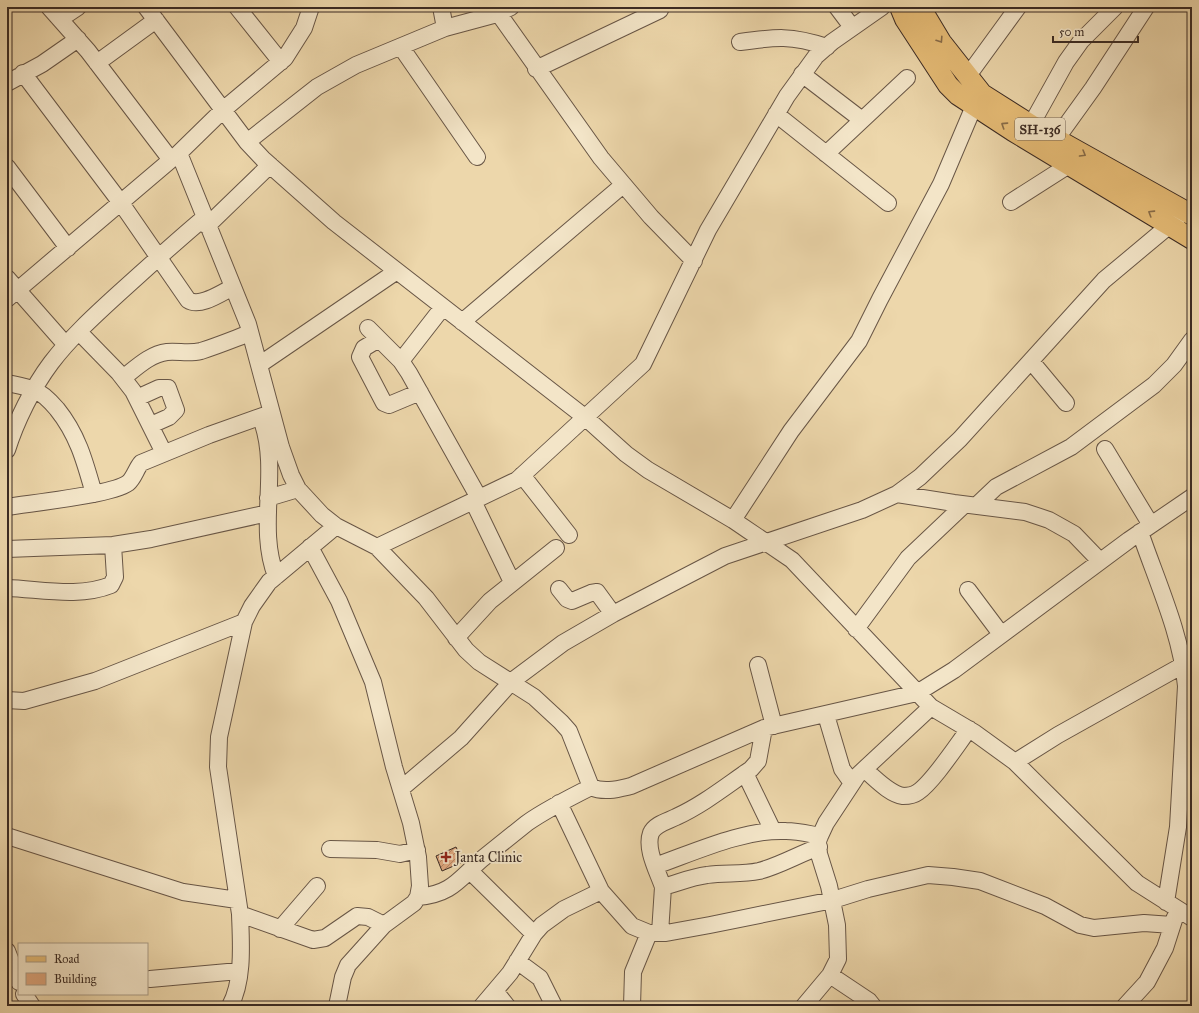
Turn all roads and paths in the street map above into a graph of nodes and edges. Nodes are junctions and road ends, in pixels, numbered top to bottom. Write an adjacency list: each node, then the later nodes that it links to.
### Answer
1 (49, 7): 16 (street)
2 (78, 7): 16 (street)
3 (146, 7): 17 (street)
4 (237, 7): 24 (street)
5 (311, 7): 24 (street)
6 (441, 7): 19 (street)
7 (837, 7): 18 (street)
8 (882, 7): 18 (street)
9 (900, 7): 32 (main road, SH-136)
10 (920, 7): 29 (main road, SH-136, one-way to 29)
11 (1018, 7): 29 (street)
12 (1115, 7): 36 (street)
13 (1146, 7): 37 (street)
14 (500, 9): 19 (street); 26 (street)
15 (660, 10): 26 (street)
16 (60, 19): 20 (street)
17 (156, 20): 25 (street); 33 (street)
18 (852, 27): 23 (street)
19 (445, 28): 22 (street)
20 (78, 39): 25 (street); 27 (street)
21 (740, 42): 23 (street)
22 (401, 47): 38 (street); 41 (street)
23 (827, 47): 28 (street)
24 (281, 62): 33 (street)
25 (97, 63): 40 (street)
26 (536, 69): 45 (street)
27 (23, 73): 31 (street); 48 (street)
28 (802, 74): 34 (street); 35 (street)
29 (968, 76): 32 (main road, SH-136)
30 (907, 78): 35 (street)
31 (7, 83)
32 (978, 100): 36 (main road, SH-136); 43 (main road, SH-136, one-way to 32); 92 (street)
33 (223, 110): 38 (street); 40 (street)
34 (776, 114): 39 (street); 55 (street)
35 (862, 120): 39 (street)
36 (1031, 124): 37 (main road, SH-136)
37 (1057, 138): 49 (main road, SH-136, one-way to 49)
38 (247, 142): 42 (street)
39 (826, 154): 46 (street)
40 (175, 157): 48 (street); 50 (street)
41 (477, 157)
42 (270, 165): 50 (street); 56 (street)
43 (1069, 165): 47 (street); 51 (main road, SH-136, one-way to 43)
44 (7, 167): 53 (street)
45 (623, 185): 55 (street); 61 (street)
46 (888, 202)
47 (1011, 202)
48 (121, 204): 53 (street); 54 (street)
49 (1190, 212): 51 (street)
50 (205, 222): 54 (street); 58 (street)
51 (1169, 225): 52 (main road, SH-136); 69 (street)
52 (1192, 239)
53 (68, 248): 59 (street)
54 (159, 257): 58 (street); 63 (street)
55 (694, 262): 78 (street)
56 (397, 271): 60 (street); 70 (street)
57 (7, 278): 59 (street)
58 (232, 288): 64 (street)
59 (12, 295): 67 (street)
60 (443, 307): 61 (street); 68 (street)
61 (462, 322): 78 (street)
62 (368, 328): 65 (street)
63 (79, 332): 67 (street); 71 (street)
64 (250, 333): 70 (street); 71 (street)
65 (379, 340): 68 (street); 74 (street)
66 (1192, 340): 90 (street)
67 (66, 345): 73 (street)
68 (401, 361): 74 (street)
69 (1031, 361): 76 (street); 86 (street)
70 (259, 366): 77 (street)
71 (123, 378): 75 (street)
72 (7, 383): 73 (street)
73 (35, 390): 81 (street); 85 (street)
74 (420, 392): 88 (street)
75 (137, 398): 79 (street); 79 (street)
76 (1066, 403)
77 (266, 415): 82 (street); 84 (street); 89 (street)
78 (586, 418): 83 (street); 92 (street)
79 (151, 425): 82 (street)
80 (1105, 449): 94 (street)
81 (7, 450)
82 (164, 453): 85 (street)
83 (522, 475): 88 (street); 95 (street)
84 (298, 489): 89 (street); 93 (street)
85 (94, 494): 91 (street)
86 (897, 494): 90 (street); 96 (street)
87 (1192, 497): 94 (street)
88 (476, 500): 99 (street); 104 (street)
89 (268, 505): 97 (street); 103 (street)
90 (970, 505): 102 (street); 110 (street)
91 (7, 507)
92 (733, 520): 96 (street)
93 (336, 526): 98 (street); 99 (street)
94 (1145, 529): 102 (street); 113 (street)
95 (569, 535)
96 (768, 543): 108 (street); 110 (street)
97 (113, 545): 101 (street); 105 (street)
98 (310, 547): 103 (street); 127 (street)
99 (377, 547): 112 (street)
100 (556, 548): 104 (street)
101 (7, 549)
102 (1100, 561): 111 (street)
103 (276, 576): 109 (street)
104 (512, 582): 112 (street)
105 (7, 588)
106 (559, 589): 108 (street)
107 (968, 590): 111 (street)
108 (613, 614): 115 (street)
109 (244, 622): 117 (street); 142 (street)
110 (856, 629): 116 (street)
111 (1001, 634): 116 (street)
112 (456, 638): 115 (street)
113 (1188, 662): 122 (street); 141 (street)
114 (758, 665): 120 (street)
115 (512, 681): 126 (street); 127 (street)
116 (917, 693): 118 (street); 119 (street)
117 (7, 700)
118 (931, 707): 121 (street); 123 (street)
119 (826, 715): 120 (street); 125 (street)
120 (769, 727): 124 (street); 126 (street)
121 (969, 729): 122 (street); 123 (street)
122 (1015, 762): 141 (street)
123 (865, 770): 125 (street)
124 (745, 773): 129 (street); 134 (street)
125 (852, 783): 131 (street)
126 (591, 787): 128 (street)
127 (402, 788): 133 (street)
128 (559, 803): 135 (street); 138 (street)
129 (773, 831): 131 (street); 134 (street)
130 (7, 836): 142 (street)
131 (819, 842): 137 (street); 140 (street)
132 (330, 849): 133 (street)
133 (417, 850): 139 (street)
134 (656, 866): 137 (street)
135 (470, 871): 139 (street); 148 (street)
136 (317, 886): 146 (street)
137 (663, 887): 147 (street)
138 (601, 891): 147 (street); 148 (street)
139 (418, 897): 144 (street)
140 (833, 900): 145 (street); 147 (street); 152 (street)
141 (1172, 906): 143 (street); 145 (street)
142 (239, 907): 146 (street); 151 (street)
143 (1192, 918)
144 (384, 925): 146 (street); 159 (street)
145 (1172, 925): 166 (street)
146 (280, 929)
147 (655, 933): 163 (street)
148 (534, 934): 150 (street)
149 (7, 952): 153 (street)
150 (517, 961): 155 (street); 162 (street)
151 (239, 971): 154 (street); 158 (street)
152 (830, 975): 164 (street); 165 (street)
153 (14, 978)
154 (150, 979)
155 (495, 991): 160 (street); 161 (street)
156 (25, 995): 157 (street)
157 (32, 1006)
158 (230, 1006)
159 (337, 1006)
160 (482, 1006)
161 (507, 1006)
162 (554, 1006)
163 (632, 1006)
164 (804, 1006)
165 (873, 1006)
166 (1125, 1006)

